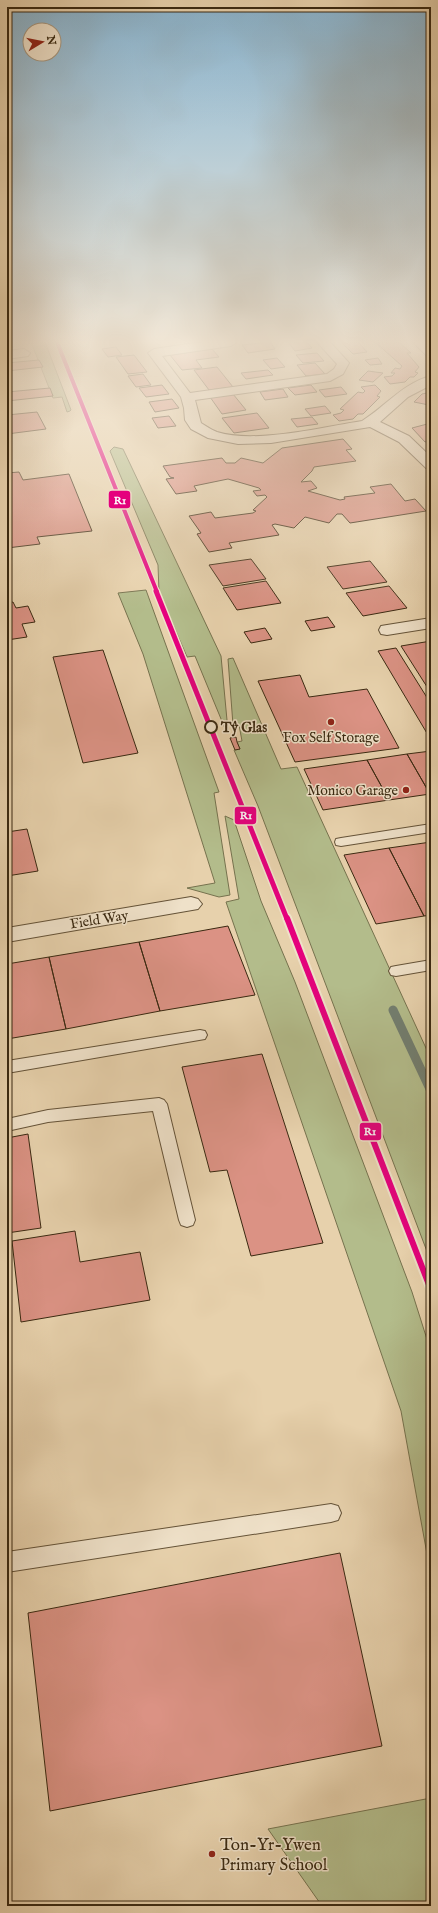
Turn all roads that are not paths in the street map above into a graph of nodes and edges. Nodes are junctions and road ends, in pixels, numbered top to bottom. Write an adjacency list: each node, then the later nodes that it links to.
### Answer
1 (204, 431): 2 (street)
2 (324, 431)
3 (389, 431): 4 (street)
4 (431, 465)
5 (431, 622): 6 (street)
6 (387, 630)
7 (431, 828): 8 (lane)
8 (341, 842)
9 (191, 904): 10 (street, Field Way)
10 (7, 935)
11 (431, 965): 12 (lane)
12 (396, 971)
13 (200, 1035): 14 (lane)
14 (7, 1068)
15 (7, 1125): 16 (lane)
16 (186, 1220)
17 (331, 1513): 18 (lane)
18 (7, 1562)

